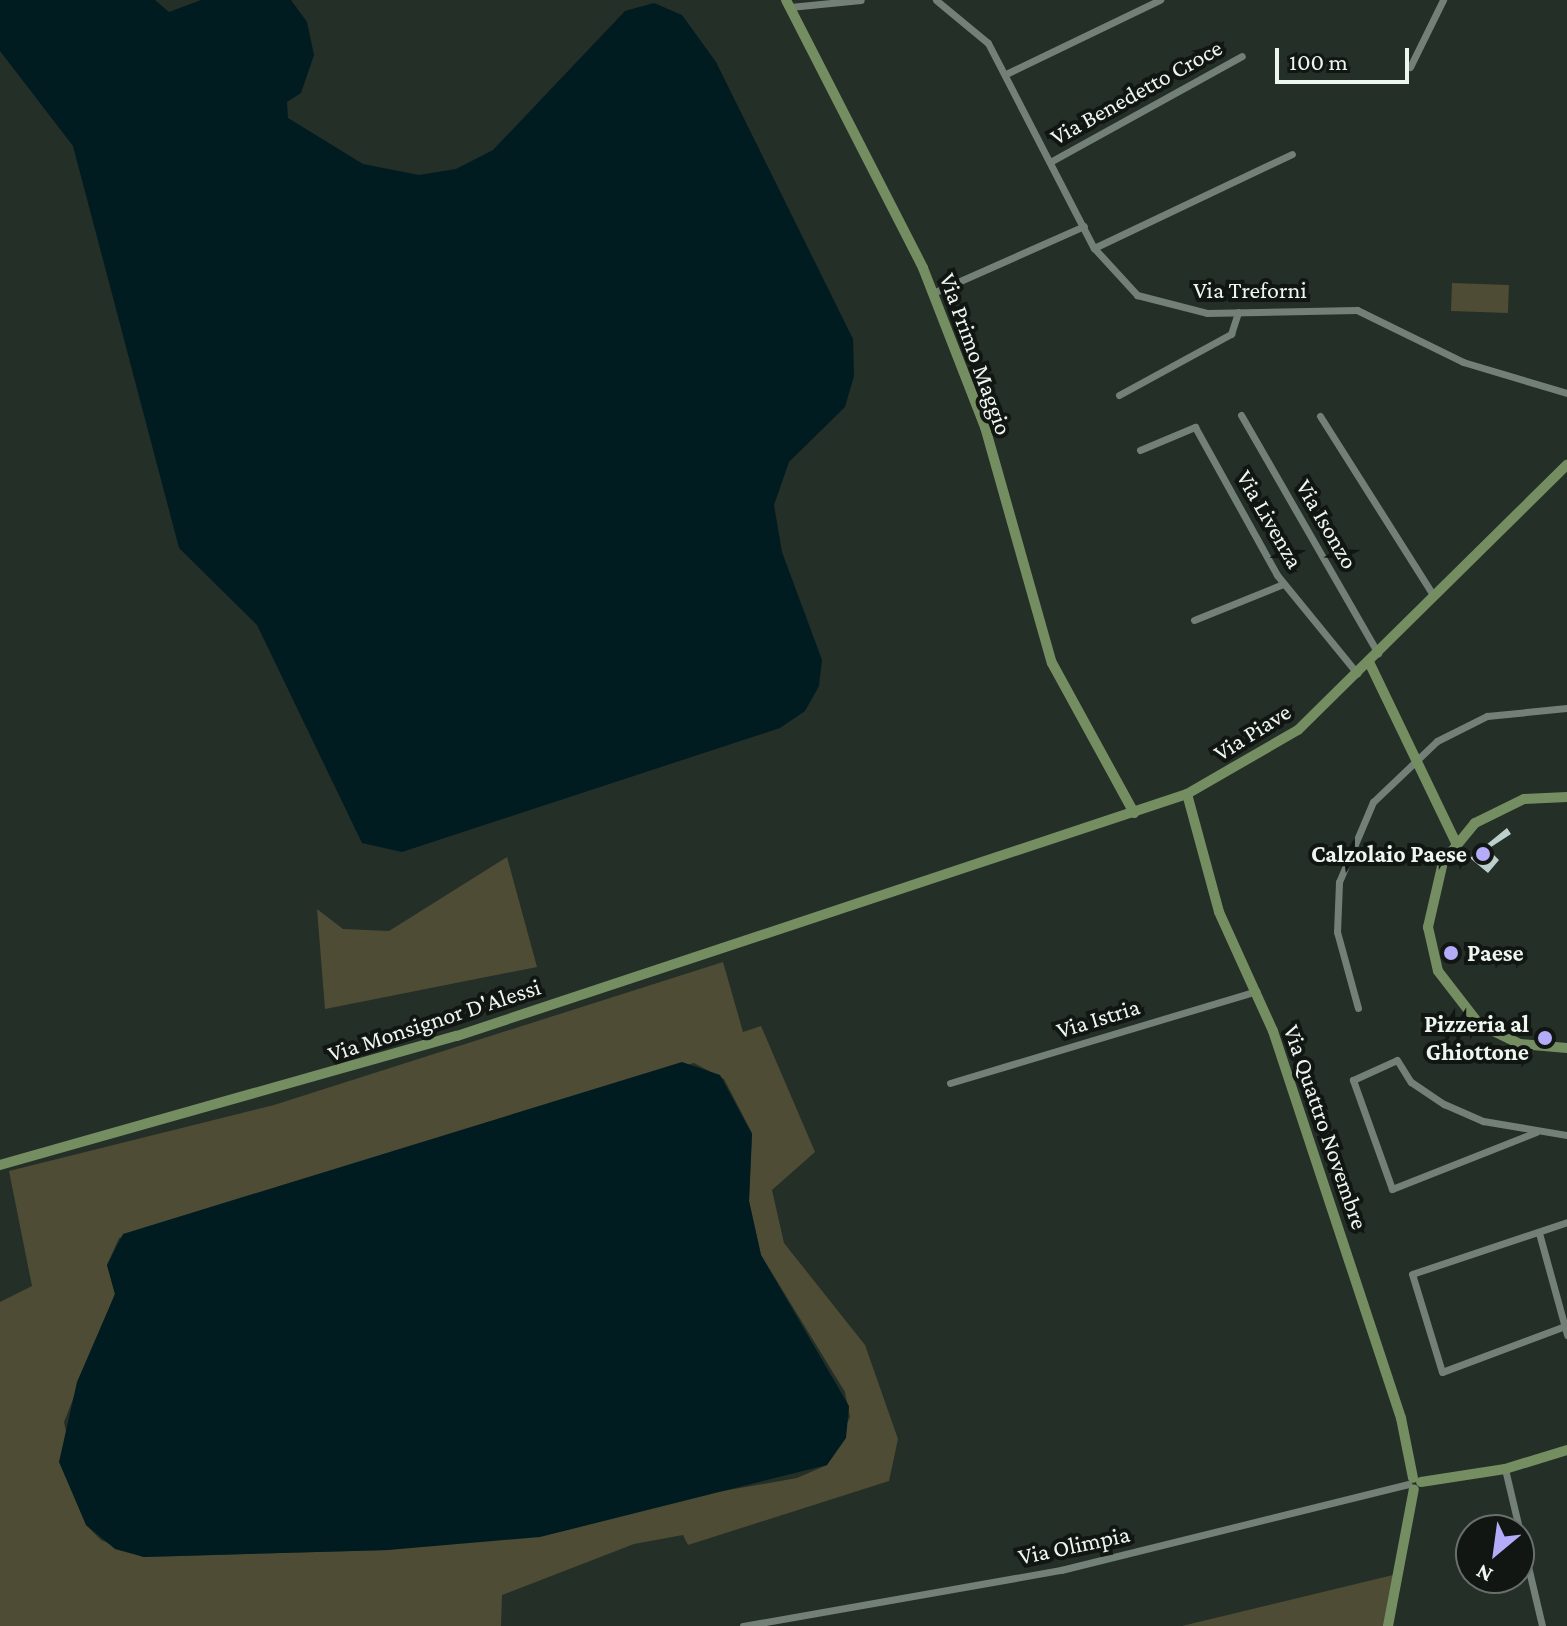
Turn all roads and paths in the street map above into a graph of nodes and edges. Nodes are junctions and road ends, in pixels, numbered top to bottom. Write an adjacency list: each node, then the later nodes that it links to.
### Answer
1 (861, 0): 5 (street)
2 (936, 0): 8 (street, Via Treforni)
3 (1160, 0): 8 (street)
4 (1443, 0): 7 (street)
5 (788, 3): 13 (main road, Via Primo Maggio)
6 (1242, 56): 10 (street, Via Benedetto Croce)
7 (1410, 67)
8 (1008, 73): 10 (street, Via Treforni)
9 (1292, 154): 12 (street)
10 (1050, 162): 11 (street, Via Treforni)
11 (1084, 226): 12 (street, Via Treforni); 13 (street)
12 (1094, 248): 14 (street, Via Treforni)
13 (933, 293): 31 (main road, Via Primo Maggio)
14 (1238, 312): 15 (street, Via Treforni); 16 (street)
15 (1567, 393)
16 (1119, 395)
17 (1241, 415): 24 (street, Via Isonzo)
18 (1320, 416): 22 (street)
19 (1140, 450): 21 (street, Via Livenza)
20 (1567, 465): 22 (main road, Via Piave)
21 (1283, 584): 23 (street); 26 (street, Via Livenza)
22 (1434, 596): 24 (main road, Via Piave)
23 (1194, 620)
24 (1378, 653): 25 (main road, Via Piave)
25 (1369, 662): 26 (main road, Via Piave); 28 (main road)
26 (1357, 673): 29 (main road, Via Piave)
27 (1567, 708): 28 (street)
28 (1420, 755): 32 (main road); 35 (street)
29 (1187, 794): 31 (main road, Via Piave); 34 (main road, Via Quattro Novembre)
30 (1567, 797): 32 (main road)
31 (1134, 813): 33 (main road, Via Piave)
32 (1456, 843): 36 (main road)
33 (874, 896): 40 (main road, Via Monsignor D'Alessi)
34 (1257, 991): 37 (street, Via Istria); 46 (main road, Via Quattro Novembre)
35 (1358, 1008)
36 (1567, 1048)
37 (950, 1083)
38 (1536, 1132): 38 (street); 39 (street)
39 (1567, 1135)
40 (0, 1165)
41 (1567, 1222): 42 (street)
42 (1539, 1233): 43 (street); 43 (street)
43 (1566, 1330)
44 (1567, 1450): 45 (main road, Via Olimpia)
45 (1505, 1469): 46 (main road, Via Olimpia); 49 (street)
46 (1414, 1483): 47 (street, Via Olimpia); 48 (main road, Via Quattro Novembre)
47 (743, 1626)
48 (1388, 1626)
49 (1542, 1626)

